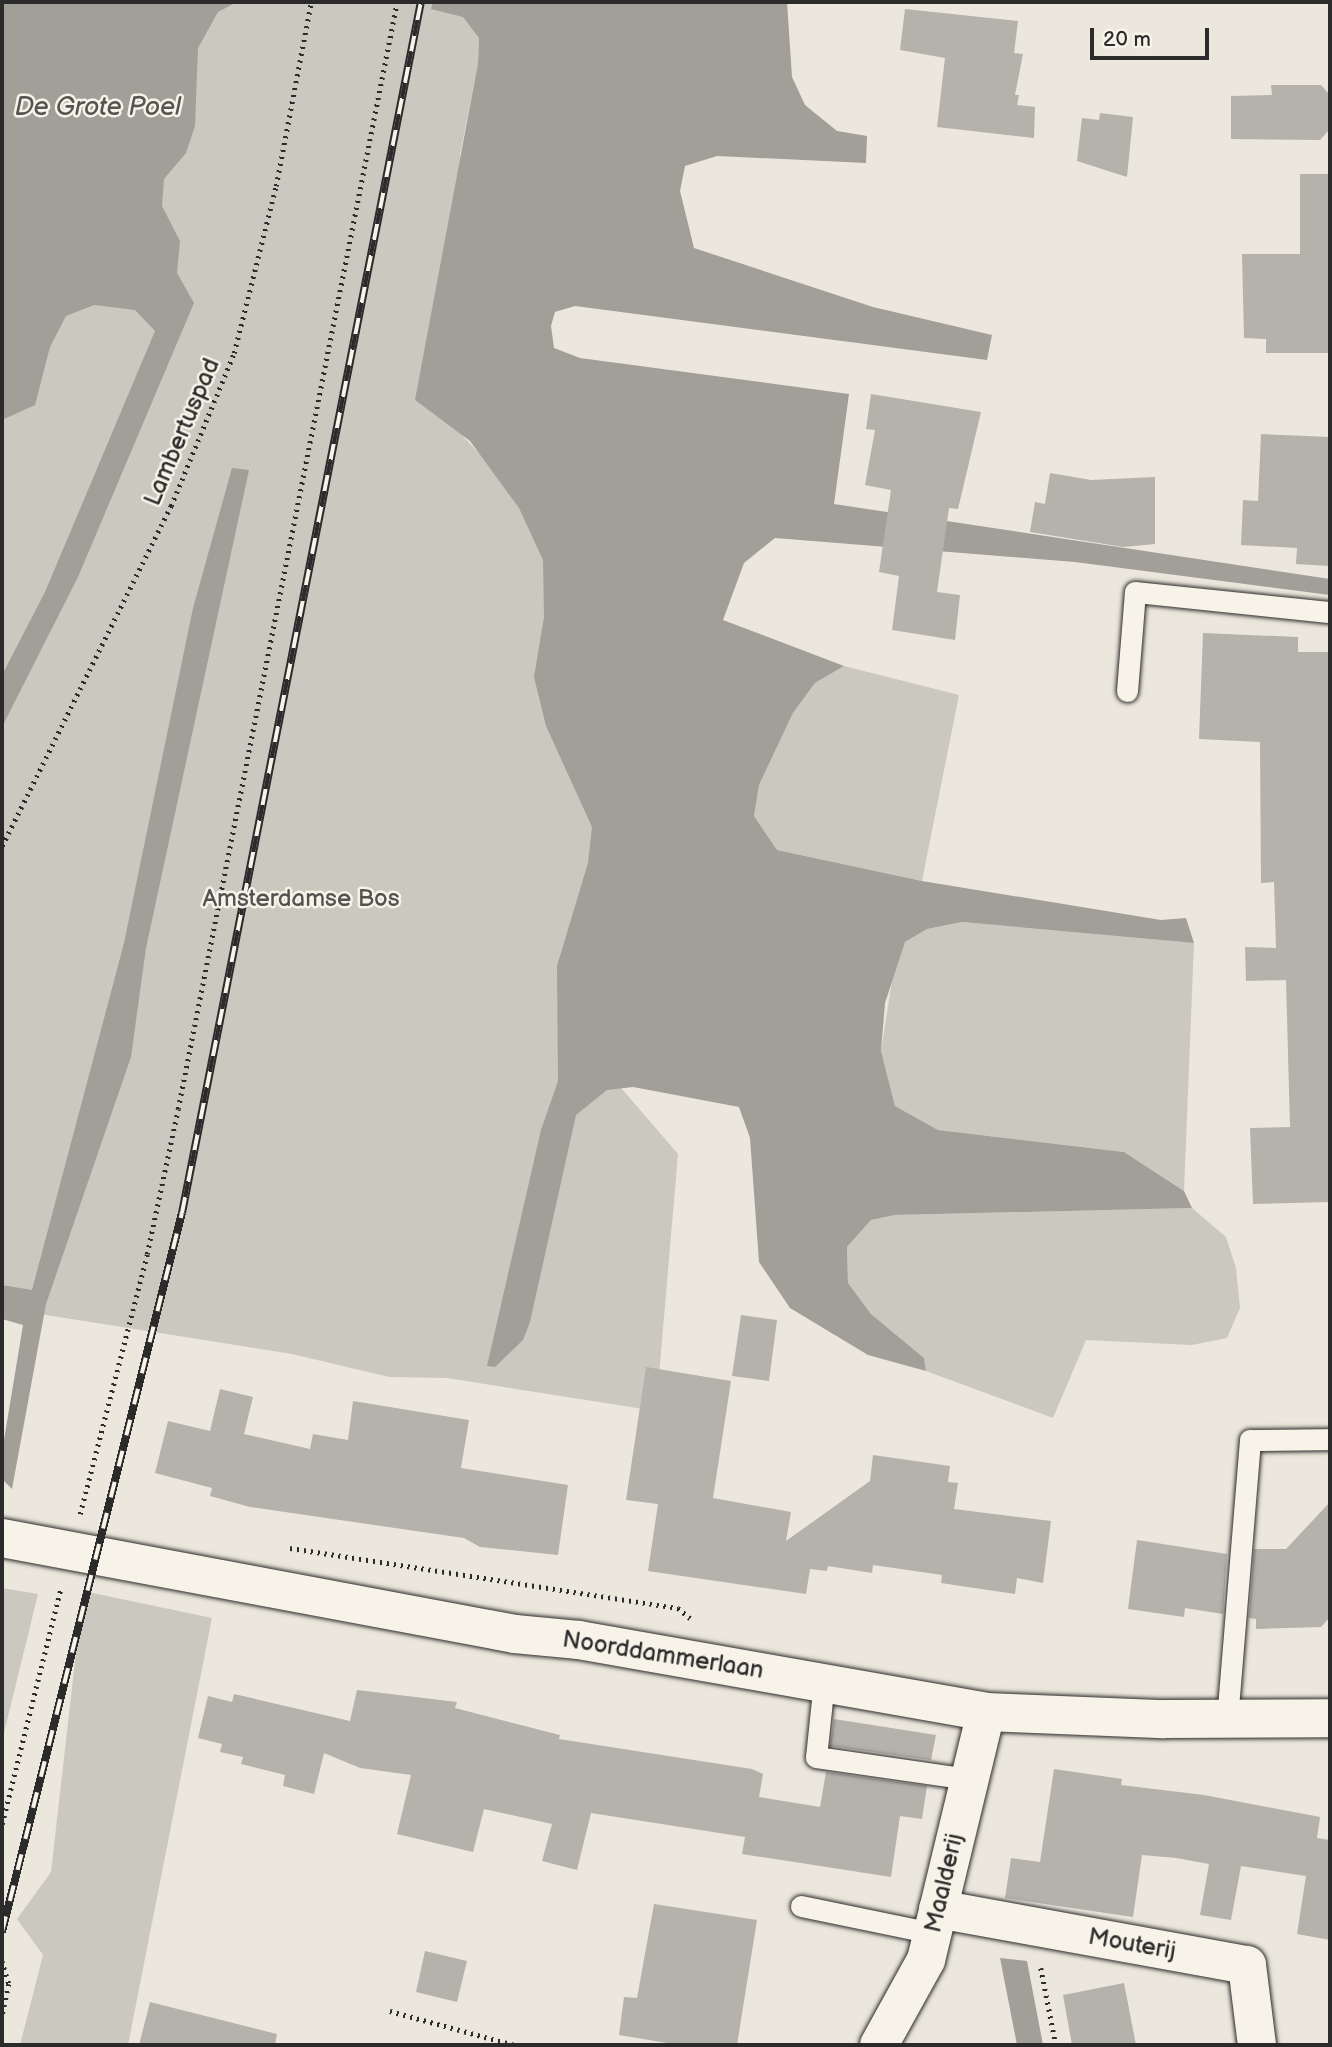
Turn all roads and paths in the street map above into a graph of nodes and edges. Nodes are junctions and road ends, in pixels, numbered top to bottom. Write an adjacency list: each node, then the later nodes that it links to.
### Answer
1 (311, 2): 5 (path, Lambertuspad)
2 (397, 2): 8 (path)
3 (1330, 612): 4 (lane)
4 (1127, 691)
5 (2, 846)
6 (1330, 1439): 15 (lane)
7 (92, 1520): 8 (path)
8 (72, 1529): 9 (street, Noorddammerlaan); 12 (street, Noorddammerlaan); 17 (path)
9 (2, 1538)
10 (285, 1548): 11 (path)
11 (699, 1625)
12 (824, 1681): 13 (street, Noorddammerlaan); 16 (lane)
13 (986, 1712): 15 (street, Noorddammerlaan); 16 (street, Maalderij)
14 (1330, 1718): 15 (street, Noorddammerlaan)
15 (1227, 1720)
16 (969, 1779): 21 (street, Maalderij)
17 (10, 1789): 18 (path); 19 (path)
18 (2, 1793)
19 (2, 1825)
20 (801, 1906): 21 (lane)
21 (935, 1921): 22 (street, Mouterij); 27 (street, Maalderij)
22 (1033, 1926): 28 (path); 29 (street, Mouterij)
23 (2, 1961): 25 (path)
24 (390, 2011): 26 (path)
25 (2, 2017)
26 (514, 2045)
27 (879, 2045)
28 (1056, 2045)
29 (1257, 2045)

